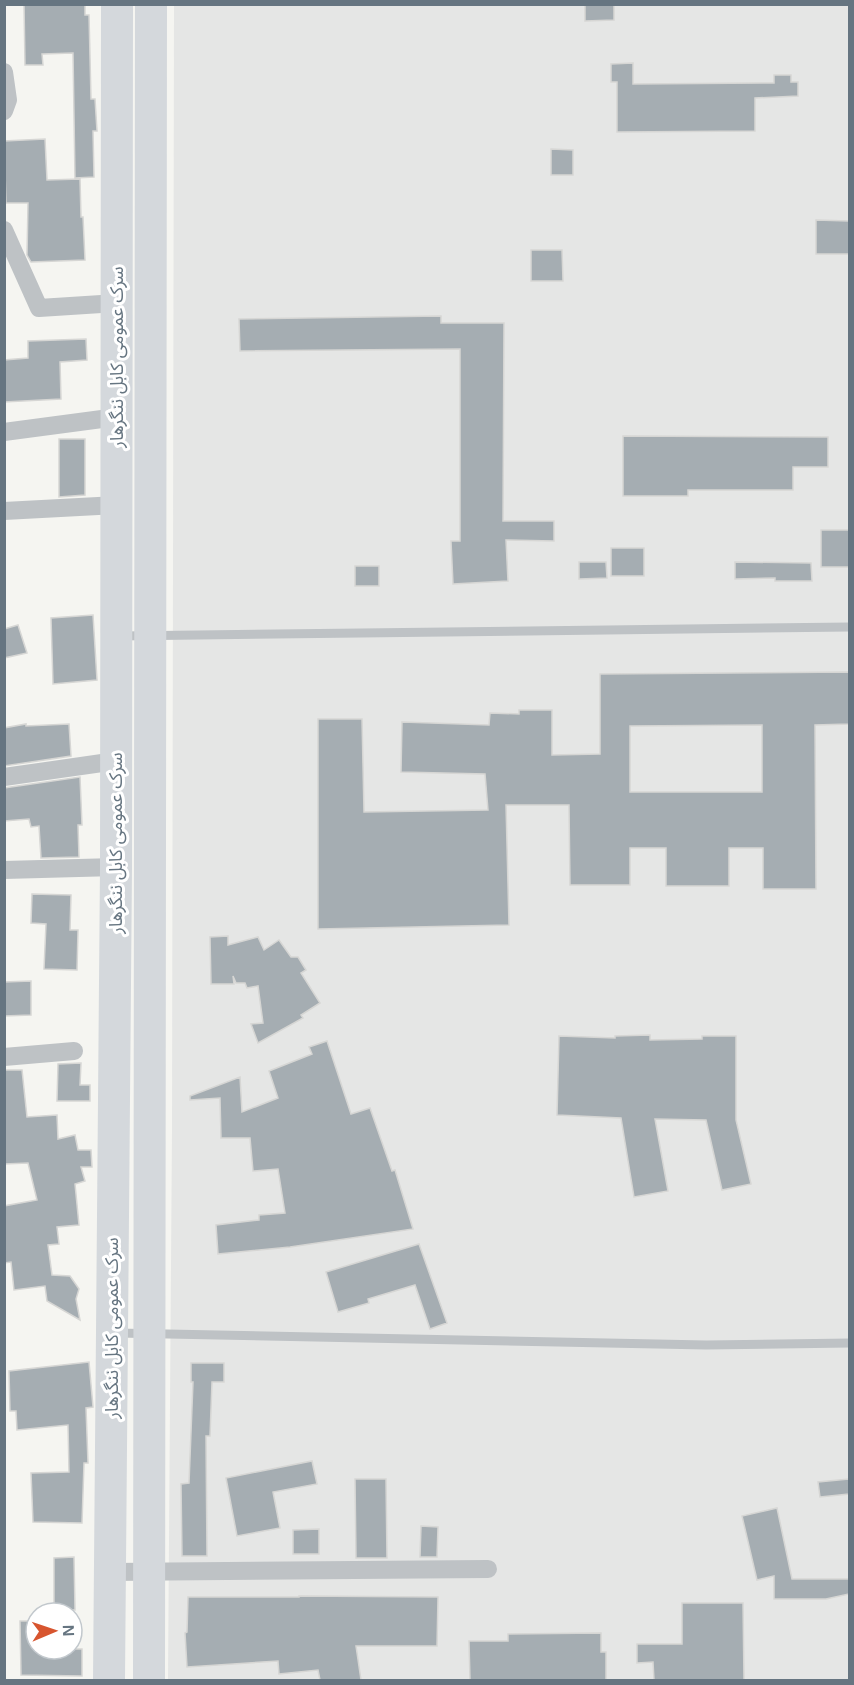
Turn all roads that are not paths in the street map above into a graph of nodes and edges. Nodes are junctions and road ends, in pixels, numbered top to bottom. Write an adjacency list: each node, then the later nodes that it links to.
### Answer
1 (117, 4): 6 (highway, سرک عمومی کابل ننگرهار)
2 (152, 4): 12 (highway, سرک عمومی کابل ننگرهار)
3 (4, 72): 4 (street)
4 (4, 111)
5 (4, 230): 6 (street)
6 (117, 303): 7 (highway, سرک عمومی کابل ننگرهار)
7 (117, 417): 8 (street); 9 (highway, سرک عمومی کابل ننگرهار)
8 (4, 432)
9 (117, 505): 10 (street); 13 (highway, سرک عمومی کابل ننگرهار)
10 (4, 511)
11 (849, 627): 12 (lane)
12 (151, 635): 13 (lane); 20 (highway, سرک عمومی کابل ننگرهار)
13 (117, 636): 14 (highway, سرک عمومی کابل ننگرهار)
14 (116, 761): 15 (street); 16 (highway, سرک عمومی کابل ننگرهار)
15 (4, 777)
16 (116, 867): 17 (street); 21 (highway, سرک عمومی کابل ننگرهار)
17 (4, 870)
18 (74, 1051): 19 (street)
19 (4, 1057)
20 (150, 1332): 21 (lane); 22 (lane); 25 (highway, سرک عمومی کابل ننگرهار)
21 (112, 1333): 24 (highway, سرک عمومی کابل ننگرهار)
22 (849, 1343)
23 (488, 1569): 25 (street)
24 (110, 1572): 25 (street); 26 (highway, سرک عمومی کابل ننگرهار)
25 (149, 1572): 27 (highway, سرک عمومی کابل ننگرهار)
26 (109, 1680)
27 (149, 1680)

